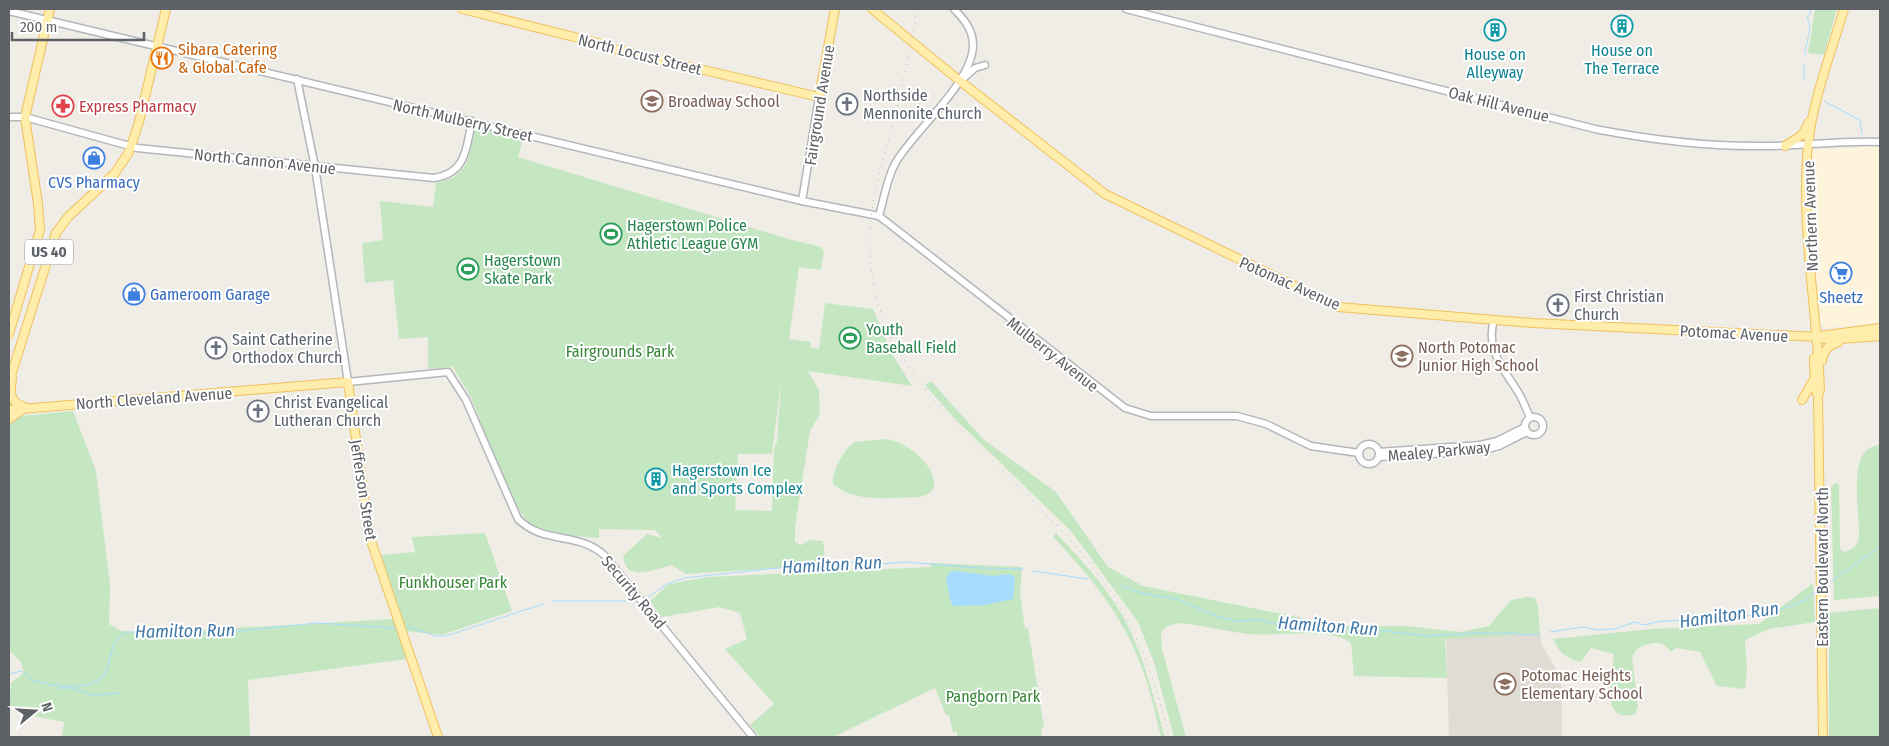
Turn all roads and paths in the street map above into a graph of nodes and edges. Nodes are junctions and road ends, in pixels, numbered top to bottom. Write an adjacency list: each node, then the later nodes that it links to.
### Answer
1 (50, 9): 10 (main road, US 40)
2 (166, 9): 11 (main road, US 40)
3 (462, 9): 15 (main road, North Locust Street)
4 (835, 9): 15 (main road, Fairground Avenue)
5 (872, 9): 14 (main road, Potomac Avenue)
6 (954, 9): 14 (street)
7 (1126, 9): 22 (street, Oak Hill Avenue)
8 (1844, 9): 16 (main road, Northern Avenue)
9 (9, 11): 10 (street, North Mulberry Street)
10 (47, 20): 11 (street, North Mulberry Street); 18 (main road, US 40)
11 (157, 46): 13 (street, North Mulberry Street); 23 (main road, US 40)
12 (985, 65): 14 (street)
13 (297, 79): 19 (street, North Mulberry Street); 24 (street, Jefferson Street)
14 (960, 81): 26 (street); 27 (main road, Potomac Avenue)
15 (820, 97): 25 (street, Fairground Avenue)
16 (1818, 101): 21 (main road, Northern Avenue); 22 (main road)
17 (9, 117): 18 (street, North Cannon Avenue)
18 (25, 117): 23 (street, North Cannon Avenue); 29 (main road, US 40)
19 (472, 122): 24 (street, North Cannon Avenue); 25 (street, North Mulberry Street)
20 (1880, 142): 21 (street, Oak Hill Avenue)
21 (1808, 145): 22 (street, Oak Hill Avenue); 31 (main road, Northern Avenue)
22 (1785, 146)
23 (131, 147): 24 (street, North Cannon Avenue); 33 (main road, US 40)
24 (315, 168): 37 (street, Jefferson Street)
25 (802, 201): 26 (street, North Mulberry Street)
26 (879, 216): 44 (street, Mulberry Avenue)
27 (1494, 320): 31 (main road, Potomac Avenue); 41 (street)
28 (1880, 328): 31 (main road)
29 (9, 334)
30 (1880, 336): 32 (main road)
31 (1817, 337): 32 (main road); 35 (main road, Eastern Boulevard North)
32 (1869, 337): 35 (main road)
33 (13, 368): 36 (main road, US 40); 39 (main road)
34 (448, 372): 37 (street, North Cleveland Avenue); 47 (street, Security Road)
35 (1817, 377): 38 (main road); 48 (main road, Eastern Boulevard North)
36 (9, 382)
37 (348, 382): 39 (main road, North Cleveland Avenue); 46 (main road, Jefferson Street)
38 (1802, 400)
39 (26, 408): 40 (main road, North Cleveland Avenue); 42 (main road)
40 (9, 410)
41 (1530, 417): 43 (street); 43 (street, Mealey Parkway)
42 (9, 419)
43 (1526, 430): 45 (street, Mealey Parkway)
44 (1359, 453): 45 (street); 45 (street)
45 (1379, 454)
46 (438, 737)
47 (753, 737)
48 (1823, 737)

